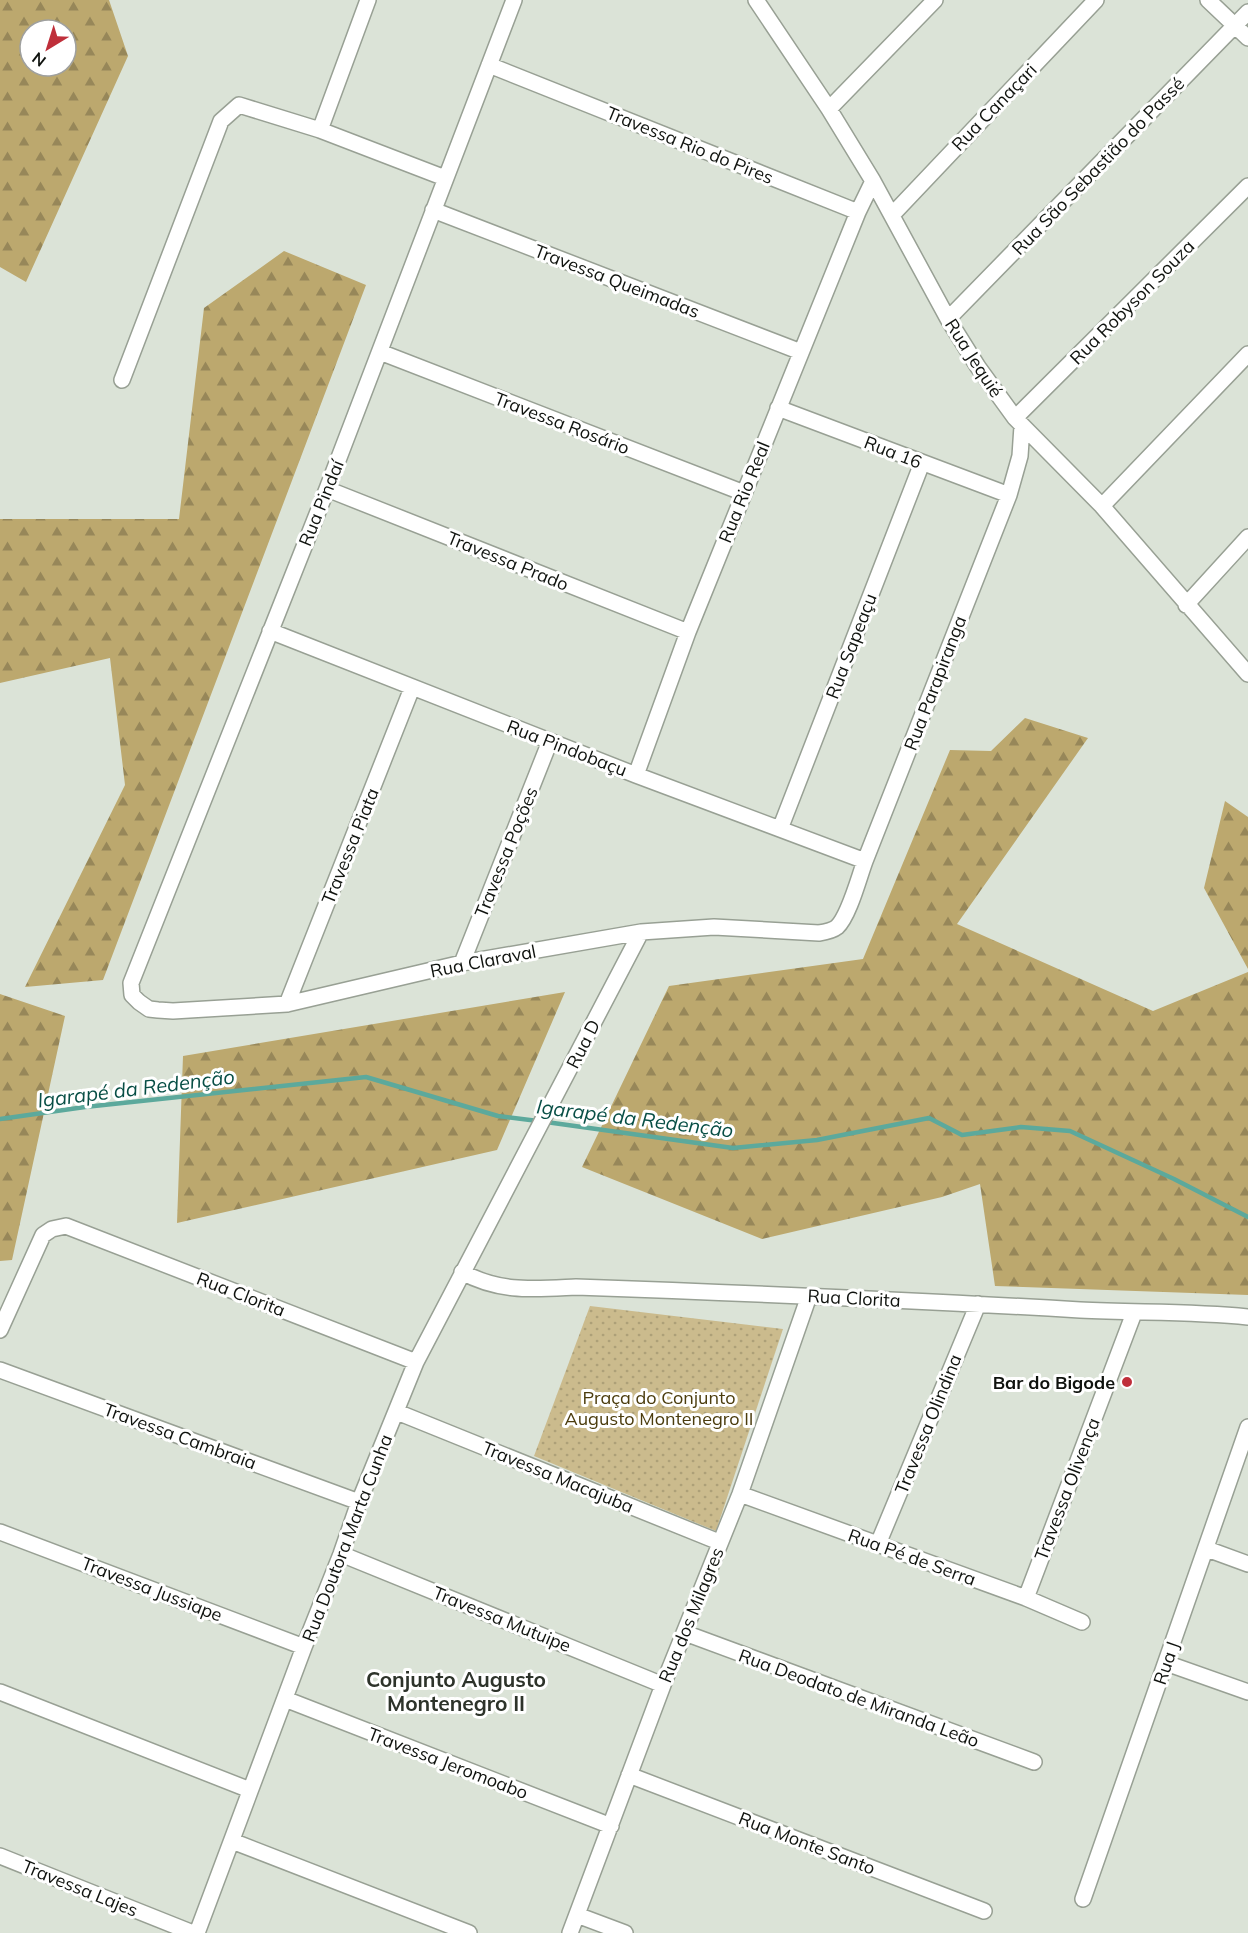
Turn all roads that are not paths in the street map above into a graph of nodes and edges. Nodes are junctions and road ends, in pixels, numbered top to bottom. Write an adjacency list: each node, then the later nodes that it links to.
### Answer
1 (368, 0): 12 (street)
2 (514, 0): 10 (street, Rua Pindaí)
3 (935, 0): 11 (street)
4 (1096, 0): 18 (street, Rua Canaçari)
5 (1208, 0): 8 (street)
6 (763, 3): 11 (street, Rua Jequié)
7 (1248, 12): 8 (street, Rua São Sebastião do Passé)
8 (1235, 26): 9 (street); 19 (street, Rua São Sebastião do Passé)
9 (1248, 38)
10 (489, 65): 13 (street, Rua Pindaí); 17 (street, Travessa Rio do Pires)
11 (829, 109): 14 (street, Rua Jequié)
12 (320, 130): 13 (street); 23 (street)
13 (445, 178): 16 (street, Rua Pindaí)
14 (873, 181): 17 (street); 18 (street, Rua Jequié)
15 (1248, 186): 25 (street, Rua Robyson Souza)
16 (433, 210): 20 (street, Rua Pindaí); 21 (street, Travessa Queimadas)
17 (858, 212): 21 (street, Rua Rio Real)
18 (892, 215): 19 (street, Rua Jequié)
19 (948, 319): 25 (street, Rua Jequié)
20 (380, 352): 27 (street, Rua Pindaí); 28 (street, Travessa Rosário)
21 (801, 352): 24 (street, Rua Rio Real)
22 (1248, 354): 30 (street)
23 (122, 380)
24 (778, 408): 26 (street, Rua 16); 28 (street, Rua Rio Real)
25 (1019, 422): 29 (street, Rua Parapiranga); 30 (street, Rua Jequié)
26 (922, 463): 29 (street, Rua 16); 39 (street, Rua Sapeaçu)
27 (327, 489): 33 (street, Rua Pindaí); 34 (street, Travessa Prado)
28 (744, 493): 34 (street, Rua Rio Real)
29 (1009, 495): 40 (street, Rua Parapiranga)
30 (1102, 507): 32 (street, Rua Jequié)
31 (1248, 537): 32 (street)
32 (1186, 605): 35 (street, Rua Jequié)
33 (270, 631): 36 (street, Rua Pindobaçu); 44 (street, Rua Pindaí)
34 (688, 632): 38 (street, Rua Rio Real)
35 (1248, 674)
36 (412, 688): 37 (street, Rua Pindobaçu); 45 (street, Travessa Piata)
37 (550, 741): 38 (street, Rua Pindobaçu); 43 (street, Travessa Poções)
38 (636, 775): 39 (street, Rua Pindobaçu)
39 (780, 829): 40 (street, Rua Pindobaçu)
40 (865, 861): 41 (street, Rua Parapiranga)
41 (830, 931): 42 (street, Rua Claraval)
42 (641, 932): 43 (street, Rua Claraval); 46 (street, Rua D)
43 (462, 963): 45 (street, Rua Claraval)
44 (139, 1002): 45 (street, Rua Claraval)
45 (287, 1005)
46 (524, 1156): 47 (street, Rua Doutora Marta Cunha)
47 (462, 1272): 48 (street, Rua Clorita); 53 (street, Rua Doutora Marta Cunha)
48 (809, 1296): 49 (street, Rua Clorita); 57 (street, Rua dos Milagres)
49 (978, 1304): 50 (street, Rua Clorita); 61 (street, Travessa Olindina)
50 (1134, 1313): 51 (street, Rua Clorita); 65 (street, Travessa Olivença)
51 (1248, 1317)
52 (0, 1330): 53 (street, Rua Clorita)
53 (416, 1362): 55 (street, Rua Doutora Marta Cunha)
54 (0, 1370): 58 (street, Travessa Cambraia)
55 (397, 1413): 58 (street, Rua Doutora Marta Cunha); 60 (street, Travessa Macajuba)
56 (1248, 1427): 62 (street, Rua J)
57 (740, 1494): 60 (street, Rua dos Milagres); 61 (street, Rua Pé de Serra)
58 (360, 1502): 63 (street, Rua Doutora Marta Cunha)
59 (0, 1532): 68 (street, Travessa Jussiape)
60 (719, 1542): 67 (street, Rua dos Milagres)
61 (878, 1544): 65 (street, Rua Pé de Serra)
62 (1207, 1549): 64 (street); 69 (street, Rua J)
63 (341, 1554): 68 (street, Rua Doutora Marta Cunha); 70 (street, Travessa Mutuipe)
64 (1248, 1564)
65 (1026, 1598): 66 (street, Rua Pé de Serra)
66 (1082, 1622)
67 (685, 1633): 70 (street, Rua dos Milagres); 74 (street, Rua Deodato de Miranda Leão)
68 (304, 1647): 73 (street, Rua Doutora Marta Cunha)
69 (1166, 1663): 72 (street); 80 (street, Rua J)
70 (663, 1684): 75 (street, Rua dos Milagres)
71 (0, 1692): 76 (street)
72 (1248, 1692)
73 (285, 1699): 76 (street, Rua Doutora Marta Cunha); 77 (street, Travessa Jeromoabo)
74 (1034, 1762)
75 (629, 1775): 77 (street, Rua dos Milagres); 81 (street, Rua Monte Santo)
76 (250, 1790): 78 (street, Rua Doutora Marta Cunha)
77 (611, 1826): 82 (street, Rua dos Milagres)
78 (232, 1841): 83 (street, Rua Doutora Marta Cunha); 84 (street)
79 (0, 1856): 83 (street, Travessa Lajes)
80 (1083, 1899)
81 (984, 1911)
82 (577, 1915): 85 (street, Rua dos Milagres); 86 (street)
83 (195, 1933)
84 (469, 1933)
85 (570, 1933)
86 (625, 1933)

